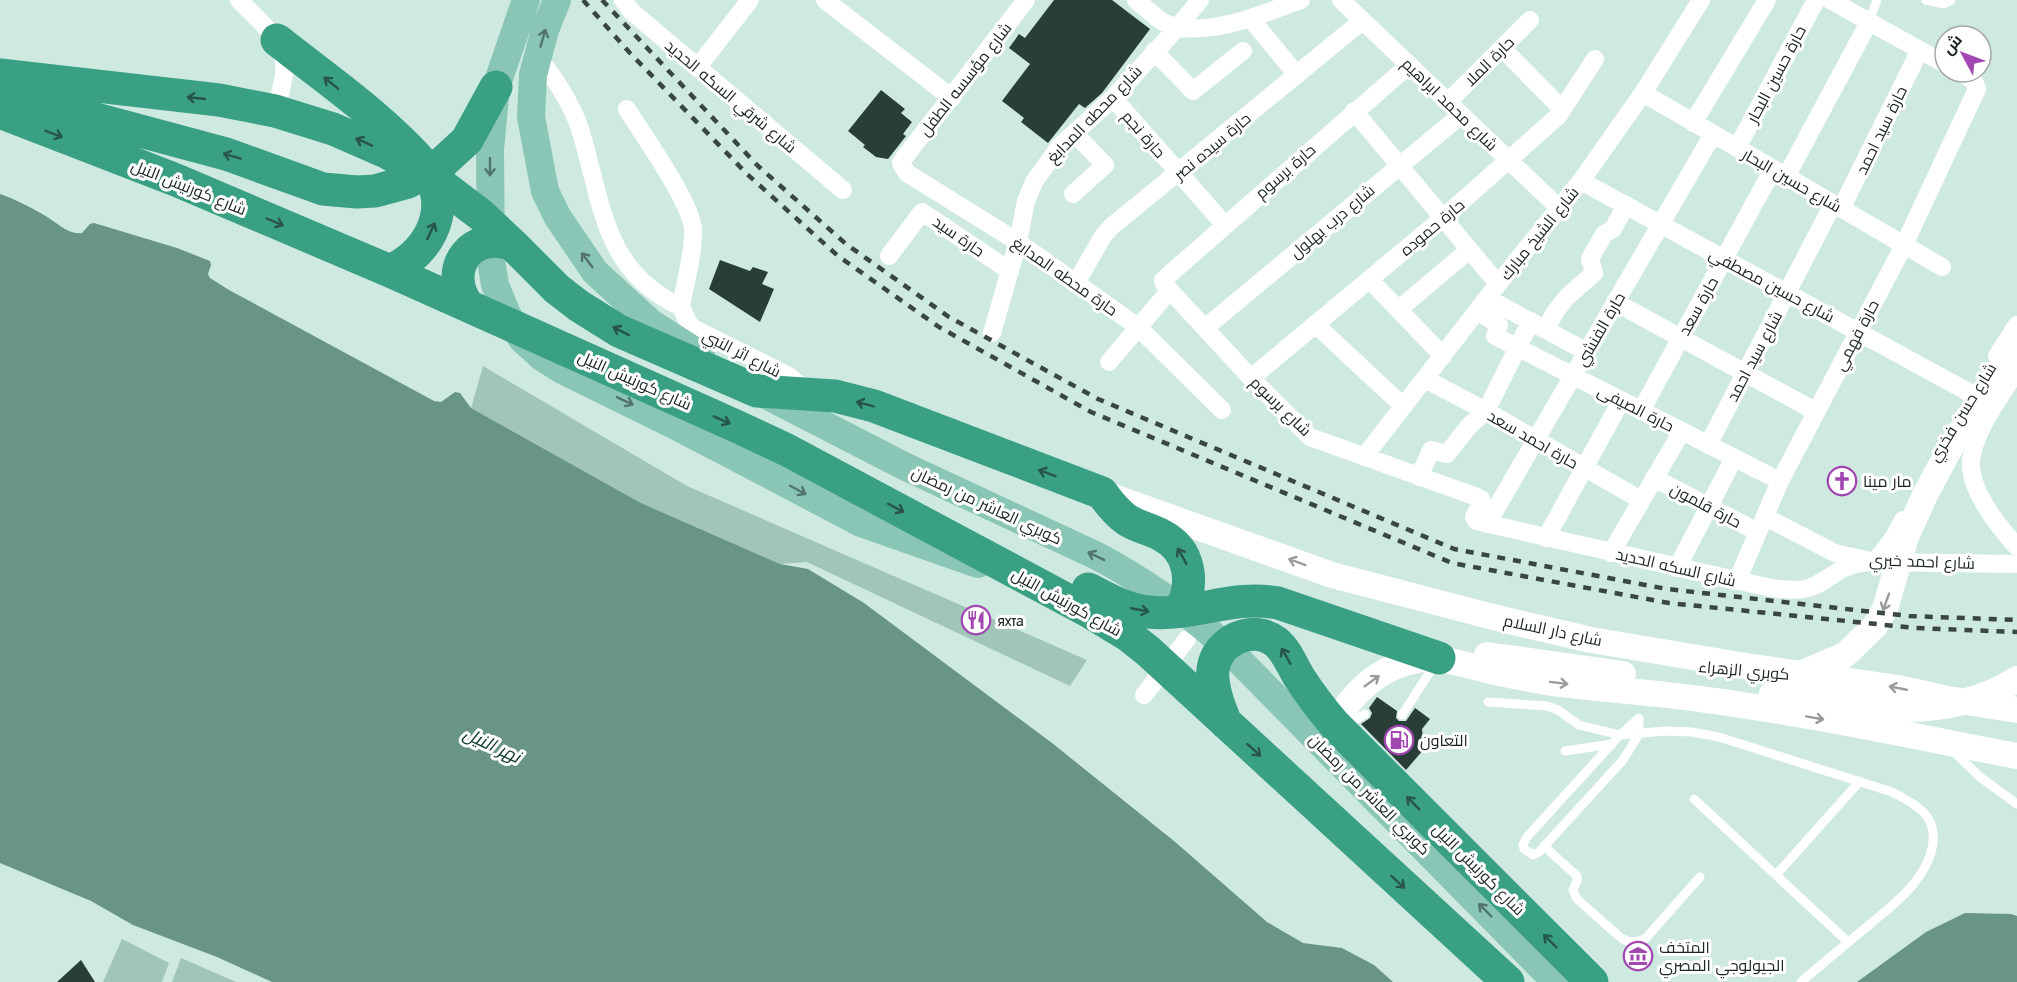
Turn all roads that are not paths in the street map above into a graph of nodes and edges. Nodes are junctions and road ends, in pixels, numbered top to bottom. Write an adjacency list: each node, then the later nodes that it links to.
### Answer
1 (239, 0): 24 (street)
2 (526, 0): 37 (main road)
3 (557, 0): 103 (main road, كوبري العاشر من رمضان, one-way to 3)
4 (623, 0): 33 (street, شارع شرقي السكه الحديد)
5 (750, 0): 33 (street)
6 (825, 0): 39 (street)
7 (1026, 0): 39 (street, شارع مؤسسه الطفل)
8 (1136, 0): 23 (street)
9 (1200, 0): 23 (street, شارع محطه المدابغ)
10 (1301, 0): 19 (street)
11 (1341, 0): 21 (street, شارع محمد ابراهيم)
12 (1701, 0): 38 (street, شارع الشيخ مبارك)
13 (1767, 0): 48 (street)
14 (1816, 0): 51 (street, حارة حسين البحار)
15 (1830, 0): 22 (street)
16 (1877, 0): 22 (lane)
17 (1926, 0): 18 (lane)
18 (1951, 0)
19 (1250, 18): 23 (street); 34 (street)
20 (1530, 20): 25 (street, حارة الملا)
21 (1362, 21): 31 (street, شارع محمد ابراهيم); 34 (street, حارة سيده نصر)
22 (1869, 22): 26 (street); 55 (street, حارة سعد)
23 (1177, 28): 27 (street, شارع محطه المدابغ)
24 (277, 40): 44 (street); 57 (highway, one-way to 24)
25 (1502, 48): 41 (street, حارة الملا); 43 (street)
26 (1920, 50): 29 (street); 62 (street, حارة سيد احمد)
27 (1154, 51): 28 (street); 40 (street, شارع محطه المدابغ)
28 (1243, 51)
29 (1933, 57)
30 (1595, 59): 43 (street, حارة حموده)
31 (1409, 65): 41 (street, شارع محمد ابراهيم); 45 (street, حارة برسوم)
32 (545, 66): 83 (street)
33 (697, 68): 59 (street, شارع شرقي السكه الحديد)
34 (1297, 75): 56 (street, حارة سيده نصر)
35 (0, 77): 37 (highway, one-way to 35); 44 (highway, one-way to 35)
36 (1975, 84): 69 (street, حارة فهمي)
37 (496, 87): 136 (main road, one-way to 136)
38 (1643, 93): 48 (street, شارع حسين البحار); 58 (street, شارع الشيخ مبارك)
39 (952, 98): 52 (street, شارع مؤسسه الطفل)
40 (1113, 98): 49 (street, شارع محطه المدابغ); 56 (street, حارة نجم)
41 (1448, 102): 47 (street, شارع محمد ابراهيم)
42 (627, 109): 83 (street)
43 (1562, 109): 53 (street, حارة حموده)
44 (275, 111): 57 (highway, one-way to 44)
45 (1354, 111): 54 (street); 65 (street, حارة برسوم)
46 (0, 112): 74 (highway, شارع كورنيش النيل, one-way to 74)
47 (1461, 115): 53 (street, شارع محمد ابراهيم); 54 (street, شارع درب بهلول)
48 (1693, 123): 50 (street, شارع حسين البحار)
49 (1074, 133): 60 (street); 67 (street, شارع محطه المدابغ)
50 (1713, 134): 51 (street, شارع حسين البحار); 66 (street, حارة الفنشي)
51 (1737, 148): 55 (street, شارع حسين البحار)
52 (904, 158): 67 (street, حارة محطه المدابغ)
53 (1509, 160): 63 (street, شارع محمد ابراهيم); 64 (street, حارة حموده)
54 (1399, 165): 64 (street); 89 (street, شارع درب بهلول)
55 (1779, 173): 62 (street, شارع حسين البحار); 72 (street, حارة سعد)
56 (1178, 174): 65 (street, حارة نجم); 77 (street, حارة سيده نصر)
57 (431, 177): 68 (highway); 74 (highway, one-way to 57)
58 (1581, 181): 61 (street, شارع حسين مصطفي); 63 (street, شارع الشيخ مبارك)
59 (843, 190)
60 (1073, 194)
61 (1626, 206): 66 (street, شارع حسين مصطفي); 86 (street)
62 (1837, 207): 69 (street, شارع حسين البحار); 79 (street, شارع سيد احمد)
63 (1559, 208): 80 (street, شارع الشيخ مبارك)
64 (1443, 218): 70 (street); 76 (street, حارة حموده)
65 (1224, 224): 78 (street, حارة برسوم)
66 (1661, 225): 72 (street, شارع حسين مصطفي); 81 (street, حارة الفنشي)
67 (1018, 242): 75 (street, شارع محطه المدابغ); 77 (street, حارة محطه المدابغ)
68 (513, 245): 82 (highway); 103 (highway, one-way to 68)
69 (1904, 245): 73 (street, شارع حسين البحار); 90 (street, حارة فهمي)
70 (1469, 249): 80 (street); 84 (street)
71 (889, 256): 75 (street, حارة سيد)
72 (1724, 259): 79 (street, شارع حسين مصطفي); 92 (street, حارة سعد)
73 (1942, 267)
74 (390, 271): 82 (highway, شارع كورنيش النيل)
75 (1010, 272): 91 (street, شارع محطه المدابغ)
76 (1369, 279): 84 (street); 85 (street, حارة حموده)
77 (1076, 283): 88 (street, حارة محطه المدابغ)
78 (1166, 285): 88 (street, حارة برسوم); 89 (street, شارع برسوم)
79 (1787, 293): 90 (street, شارع حسين مصطفي); 99 (street, شارع سيد احمد)
80 (1488, 297): 86 (street); 94 (street, حارة الصيفى); 96 (street, شارع الشيخ مبارك)
81 (1616, 302): 92 (street); 95 (street, حارة الفنشي)
82 (466, 303): 129 (highway, شارع كورنيش النيل, one-way to 129)
83 (681, 307): 104 (street, شارع اثر النبي)
84 (1399, 309): 96 (street)
85 (1315, 324): 101 (street, حارة حموده); 107 (street)
86 (1538, 325): 94 (street); 95 (street)
87 (2017, 325): 105 (street, شارع حسن فخري)
88 (1138, 327): 97 (street, حارة برسوم); 109 (street, حارة محطه المدابغ)
89 (1204, 328): 101 (street, شارع برسوم)
90 (1858, 331): 105 (street, شارع حسين مصطفي); 112 (street, حارة فهمي)
91 (992, 333)
92 (1681, 338): 99 (street); 111 (street, حارة سعد)
93 (2017, 346): 134 (main road, كوبري الزهراء, one-way to 134)
94 (1518, 348): 100 (street, حارة الصيفى); 110 (street)
95 (1587, 352): 100 (street, حارة الفنشي)
96 (1443, 356): 102 (street, شارع الشيخ مبارك)
97 (1109, 362)
98 (2017, 370): 108 (street, شارع حسن فخري)
99 (1745, 373): 112 (street); 115 (street, شارع سيد احمد)
100 (1573, 376): 106 (street, حارة الصيفى); 114 (street, حارة الفنشي)
101 (1251, 378): 116 (street, شارع برسوم)
102 (1425, 379): 107 (street, شارع الشيخ مبارك); 110 (street, حارة احمد سعد)
103 (757, 391): 104 (highway); 161 (main road, كوبري العاشر من رمضان, one-way to 103)
104 (808, 393): 122 (highway, one-way to 104)
105 (1972, 394): 108 (street, شارع حسين مصطفي); 131 (street, شارع حسن فخري)
106 (1621, 401): 111 (street, حارة الصيفى); 118 (street)
107 (1403, 406): 116 (street, شارع الشيخ مبارك)
108 (1994, 406): 128 (street, شارع حسن فخري)
109 (1222, 410)
110 (1486, 411): 114 (street, حارة احمد سعد); 119 (street)
111 (1641, 411): 113 (street, حارة الصيفى)
112 (1815, 411): 121 (street, حارة فهمي)
113 (1682, 431): 115 (street, حارة الصيفى); 120 (street)
114 (1536, 440): 118 (street, حارة احمد سعد); 125 (street, حارة الفنشي)
115 (1708, 445): 117 (street, حارة الصيفى)
116 (1364, 457): 119 (street, شارع برسوم)
117 (1734, 458): 121 (street, حارة الصيفى); 124 (street)
118 (1583, 468): 123 (street, حارة احمد سعد); 127 (street)
119 (1419, 477): 125 (street, شارع برسوم)
120 (1654, 478): 123 (street); 124 (street, حارة قلمون)
121 (1780, 481): 126 (street, حارة فهمي)
122 (1102, 493): 134 (main road, شارع دار السلام, one-way to 122); 137 (highway, one-way to 122)
123 (1641, 500): 130 (street)
124 (1709, 507): 126 (street, حارة قلمون); 133 (street)
125 (1480, 522): 127 (street, شارع السكه الحديد)
126 (1761, 524): 131 (street, شارع احمد خيري); 135 (street, حارة فهمي)
127 (1546, 538): 130 (street, شارع السكه الحديد)
128 (2017, 547)
129 (969, 548): 136 (highway, شارع كورنيش النيل); 137 (highway, one-way to 137)
130 (1611, 553): 133 (street, شارع السكه الحديد)
131 (1875, 562): 132 (street, شارع احمد خيري); 135 (street, شارع السكه الحديد)
132 (2017, 564)
133 (1677, 568): 135 (street, شارع السكه الحديد)
134 (1332, 575): 143 (main road, شارع دار السلام, one-way to 134)
135 (1737, 581)
136 (1041, 586): 146 (highway, شارع كورنيش النيل)
137 (1184, 625): 138 (highway); 140 (street)
138 (1438, 658): 139 (main road, كوبري الزهراء); 142 (main road, one-way to 142); 144 (lane); 145 (main road, one-way to 138)
139 (2017, 679)
140 (1144, 694)
141 (1488, 702): 148 (lane)
142 (1643, 706): 147 (lane); 148 (lane); 149 (main road, one-way to 149)
143 (2017, 710)
144 (1402, 715)
145 (1346, 723): 146 (highway, شارع كورنيش النيل, one-way to 146); 162 (highway, شارع كورنيش النيل, one-way to 145)
146 (1227, 725): 160 (highway, شارع كورنيش النيل, one-way to 160)
147 (1639, 734): 148 (lane); 153 (lane); 156 (lane)
148 (1620, 735): 150 (lane)
149 (1946, 742): 152 (main road); 155 (lane)
150 (1612, 744): 151 (lane); 156 (lane)
151 (1565, 751)
152 (2017, 756)
153 (1860, 781): 157 (lane); 159 (lane)
154 (1694, 799): 157 (lane)
155 (2017, 804)
156 (1544, 846): 158 (lane)
157 (1776, 875): 159 (lane)
158 (1700, 877)
159 (1848, 942): 163 (lane)
160 (1508, 982)
161 (1556, 982)
162 (1592, 982)
163 (1801, 982)

